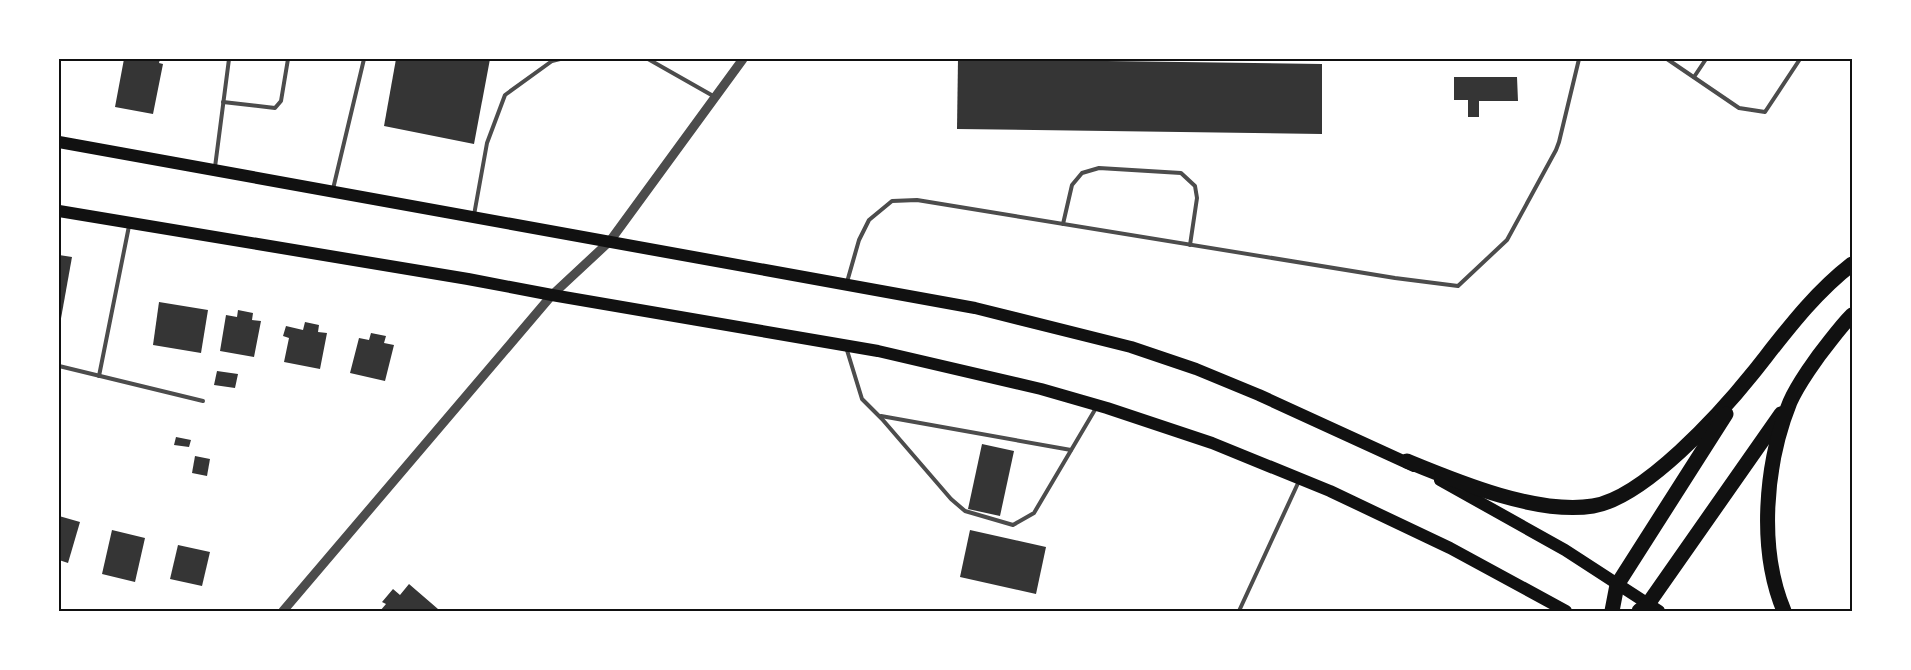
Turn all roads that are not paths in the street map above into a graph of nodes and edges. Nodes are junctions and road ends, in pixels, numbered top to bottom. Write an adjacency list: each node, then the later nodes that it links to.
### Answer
1 (229, 59): 13 (lane)
2 (288, 59): 13 (lane)
3 (364, 59): 16 (lane)
4 (560, 59): 18 (lane)
5 (648, 59): 12 (lane)
6 (743, 59): 12 (street)
7 (1579, 59): 22 (lane)
8 (1667, 59): 11 (lane)
9 (1706, 59): 11 (lane)
10 (1800, 59): 11 (lane)
11 (1694, 77)
12 (715, 97): 21 (street)
13 (223, 102): 15 (lane)
14 (59, 142): 15 (main road)
15 (214, 170): 16 (main road)
16 (333, 192): 18 (main road)
17 (59, 211): 19 (main road)
18 (474, 217): 21 (main road)
19 (130, 223): 25 (main road); 30 (lane)
20 (1063, 224): 22 (lane); 22 (lane); 24 (lane)
21 (610, 241): 24 (main road); 25 (street)
22 (1190, 245)
23 (1852, 264): 29 (highway)
24 (846, 284): 36 (main road)
25 (552, 295): 27 (main road); 40 (street)
26 (1852, 315): 32 (highway)
27 (846, 345): 33 (main road); 34 (lane)
28 (59, 366): 30 (lane)
29 (1752, 375): 36 (highway); 38 (highway)
30 (99, 376): 31 (lane)
31 (203, 401)
32 (1791, 401): 39 (highway); 44 (highway)
33 (1097, 405): 35 (lane); 37 (main road)
34 (879, 416): 35 (lane); 35 (lane)
35 (1071, 450)
36 (1407, 461): 38 (main road)
37 (1300, 478): 41 (lane); 42 (main road)
38 (1617, 585): 39 (main road); 43 (highway)
39 (1649, 609)
40 (283, 611)
41 (1239, 611)
42 (1566, 611)
43 (1612, 611)
44 (1784, 611)

